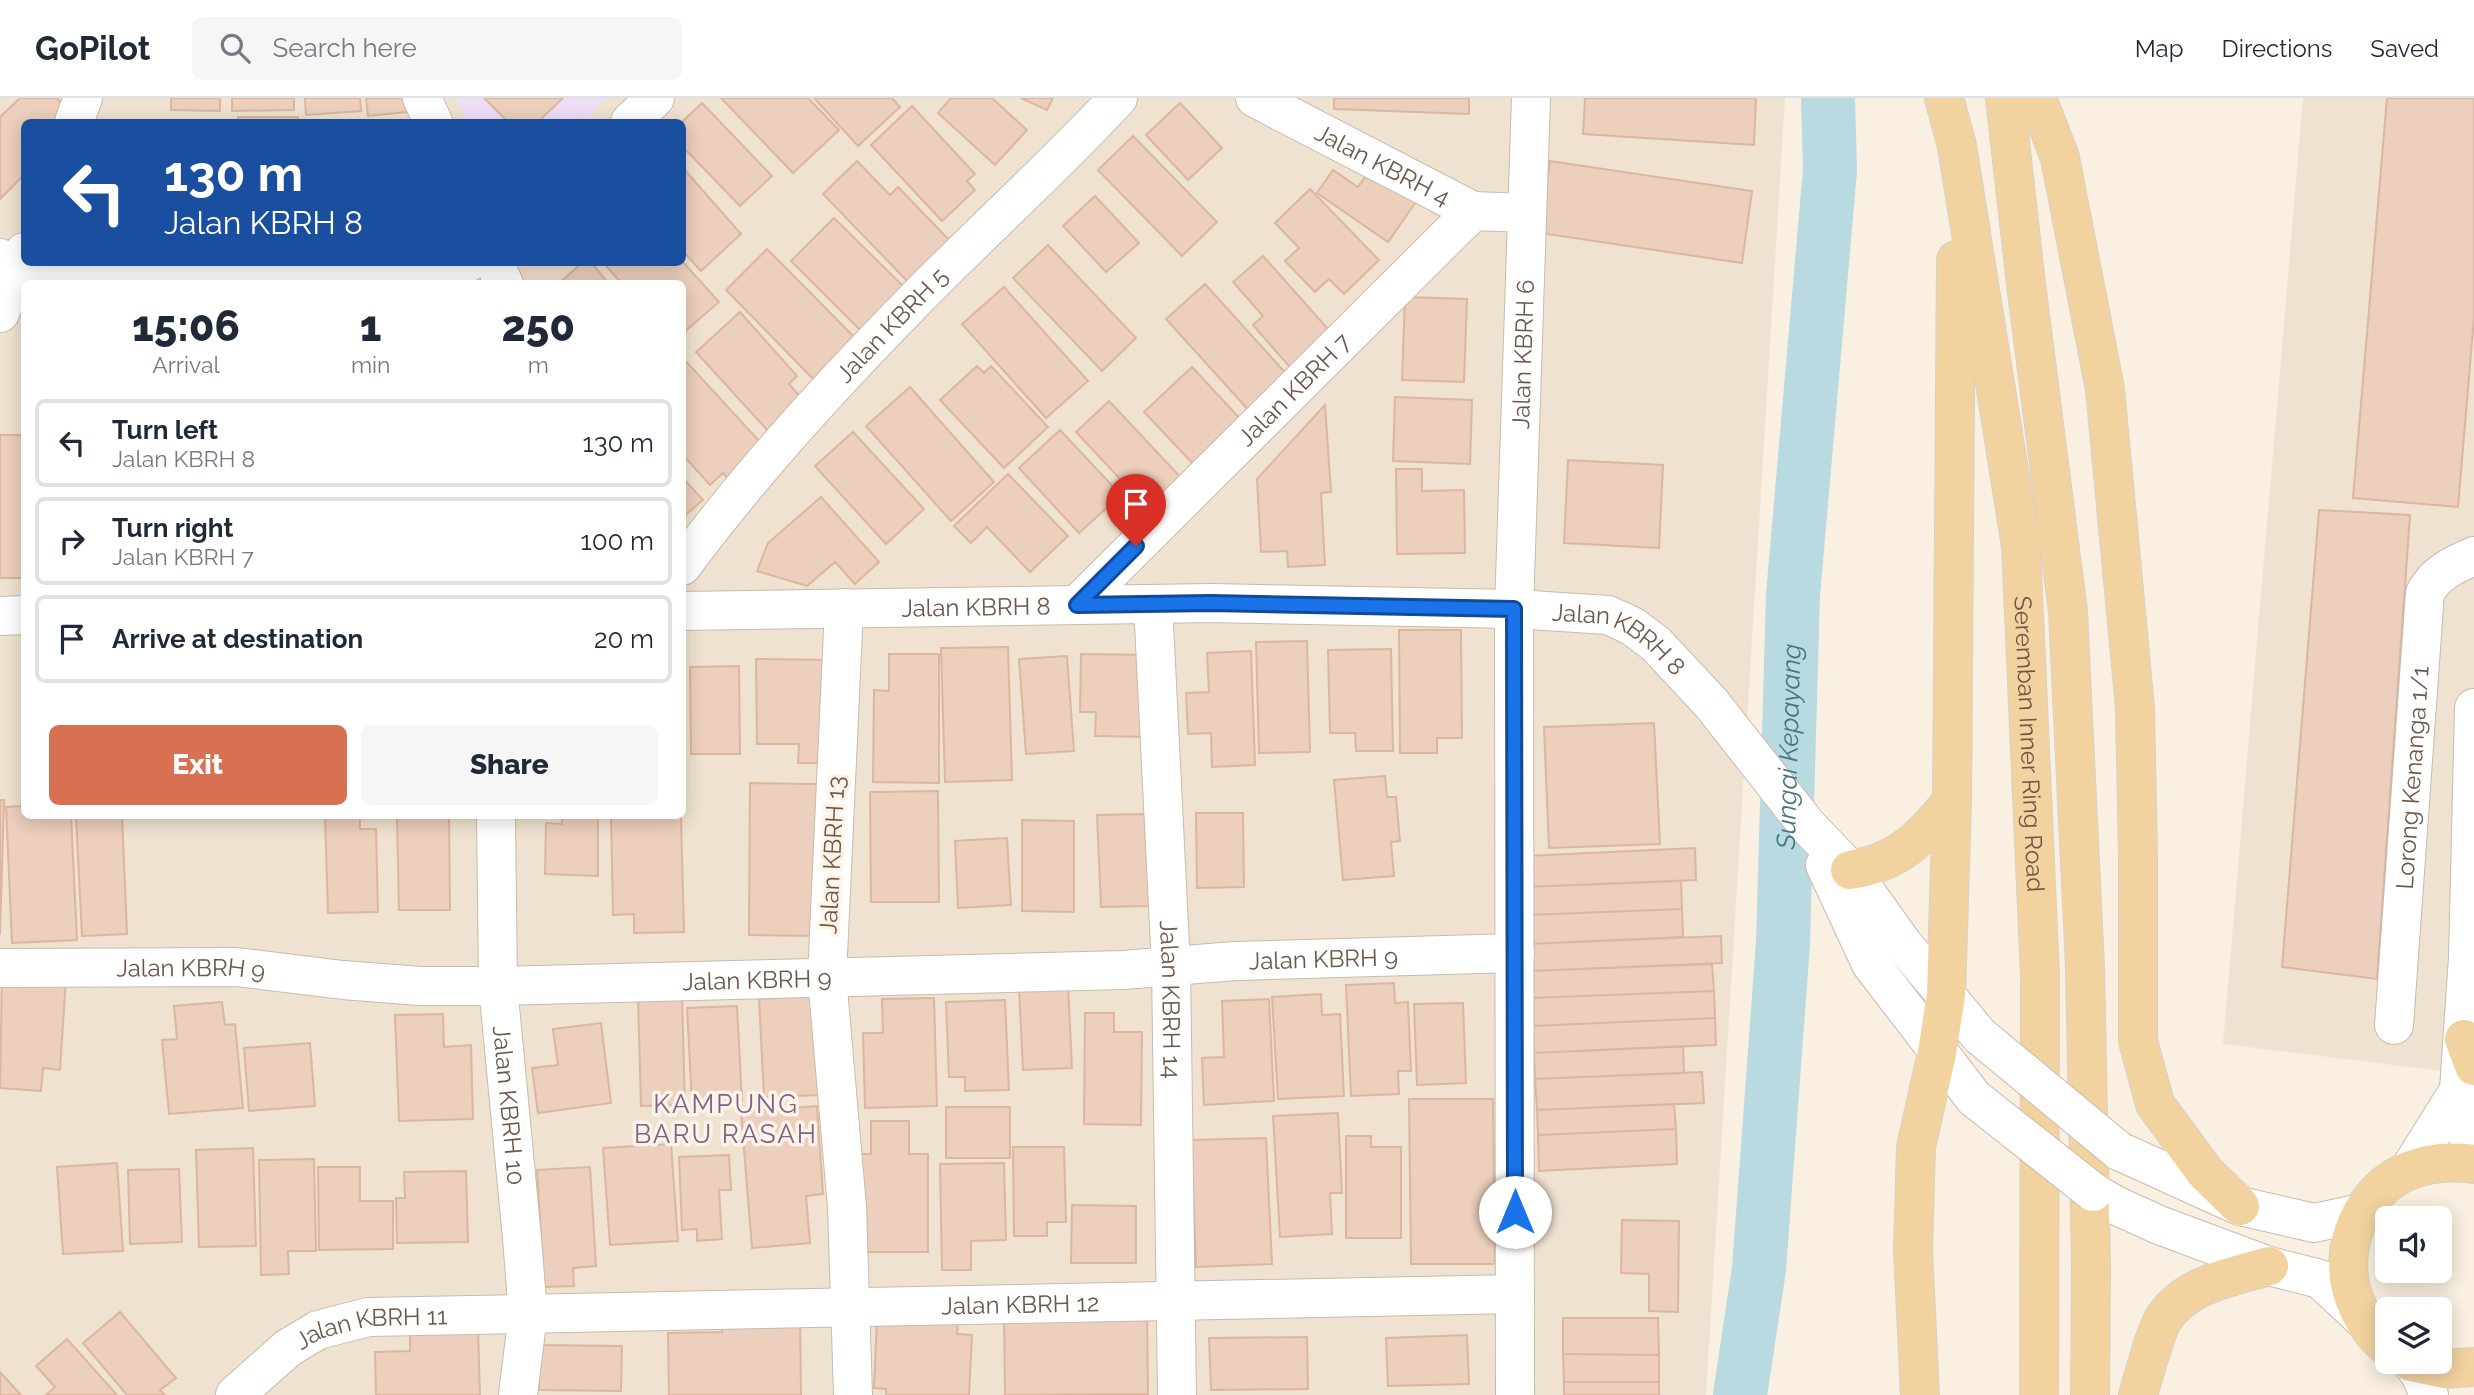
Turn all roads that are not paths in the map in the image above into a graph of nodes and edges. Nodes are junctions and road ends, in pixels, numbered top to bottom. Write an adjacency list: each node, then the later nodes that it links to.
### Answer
1 (83, 98): 10 (street)
2 (422, 98): 11 (street)
3 (655, 98): 12 (street)
4 (1118, 98): 21 (street, Jalan KBRH 5)
5 (1255, 98): 14 (street, Jalan KBRH 4)
6 (1531, 98): 15 (street, Jalan KBRH 6)
7 (1944, 98): 13 (main road, Seremban Inner Ring Road)
8 (2005, 98): 62 (main road, Seremban Inner Ring Road)
9 (2037, 98): 45 (main road)
10 (75, 119)
11 (432, 119)
12 (633, 119)
13 (1956, 146): 30 (main road); 61 (main road, Seremban Inner Ring Road)
14 (1473, 211): 15 (street); 23 (street, Jalan KBRH 7)
15 (1527, 213): 25 (street, Jalan KBRH 6)
16 (15, 258): 19 (street)
17 (27, 266): 18 (street)
18 (463, 266)
19 (0, 313)
20 (2474, 556): 40 (street, Lorong Kenanga 1/1)
21 (686, 561)
22 (1153, 604): 23 (street, Jalan KBRH 8); 25 (street, Jalan KBRH 8); 35 (street, Jalan KBRH 14)
23 (1077, 605): 24 (street, Jalan KBRH 8)
24 (844, 608): 26 (street, Jalan KBRH 8); 37 (street, Jalan KBRH 13)
25 (1514, 609): 32 (street, Jalan KBRH 8); 34 (street, Jalan KBRH 6)
26 (686, 611)
27 (0, 615): 28 (street)
28 (21, 615)
29 (2474, 708): 42 (street)
30 (1952, 802): 33 (main road); 39 (main road)
31 (496, 819): 38 (street, Jalan KBRH 10)
32 (1807, 825): 33 (street); 41 (street)
33 (1850, 870): 39 (street)
34 (1515, 953): 35 (street, Jalan KBRH 9); 48 (street, Jalan KBRH 6)
35 (1171, 966): 37 (street, Jalan KBRH 9); 49 (street, Jalan KBRH 14)
36 (0, 968): 38 (street, Jalan KBRH 9)
37 (827, 977): 38 (street, Jalan KBRH 9); 50 (street, Jalan KBRH 13)
38 (498, 986): 51 (street, Jalan KBRH 10)
39 (1946, 995): 41 (main road); 45 (street, bridge)
40 (2394, 1025)
41 (1937, 1053): 47 (street, bridge); 60 (main road)
42 (2466, 1065): 43 (street); 44 (street)
43 (2473, 1164): 44 (main road)
44 (2409, 1170): 46 (main road)
45 (2240, 1206): 46 (street)
46 (2361, 1213): 52 (main road)
47 (2269, 1266): 52 (street); 63 (main road)
48 (1515, 1294): 49 (street, Jalan KBRH 12); 59 (street, Jalan KBRH 6)
49 (1177, 1300): 50 (street, Jalan KBRH 12); 58 (street, Jalan KBRH 14)
50 (852, 1307): 51 (street, Jalan KBRH 12); 57 (street, Jalan KBRH 13)
51 (528, 1314): 55 (street, Jalan KBRH 11); 56 (street, Jalan KBRH 10)
52 (2362, 1318): 53 (main road)
53 (2375, 1333)
54 (2417, 1374): 64 (street)
55 (235, 1395)
56 (518, 1395)
57 (853, 1395)
58 (1177, 1395)
59 (1515, 1395)
60 (1920, 1395)
61 (2039, 1395)
62 (2090, 1395)
63 (2138, 1395)
64 (2428, 1395)

